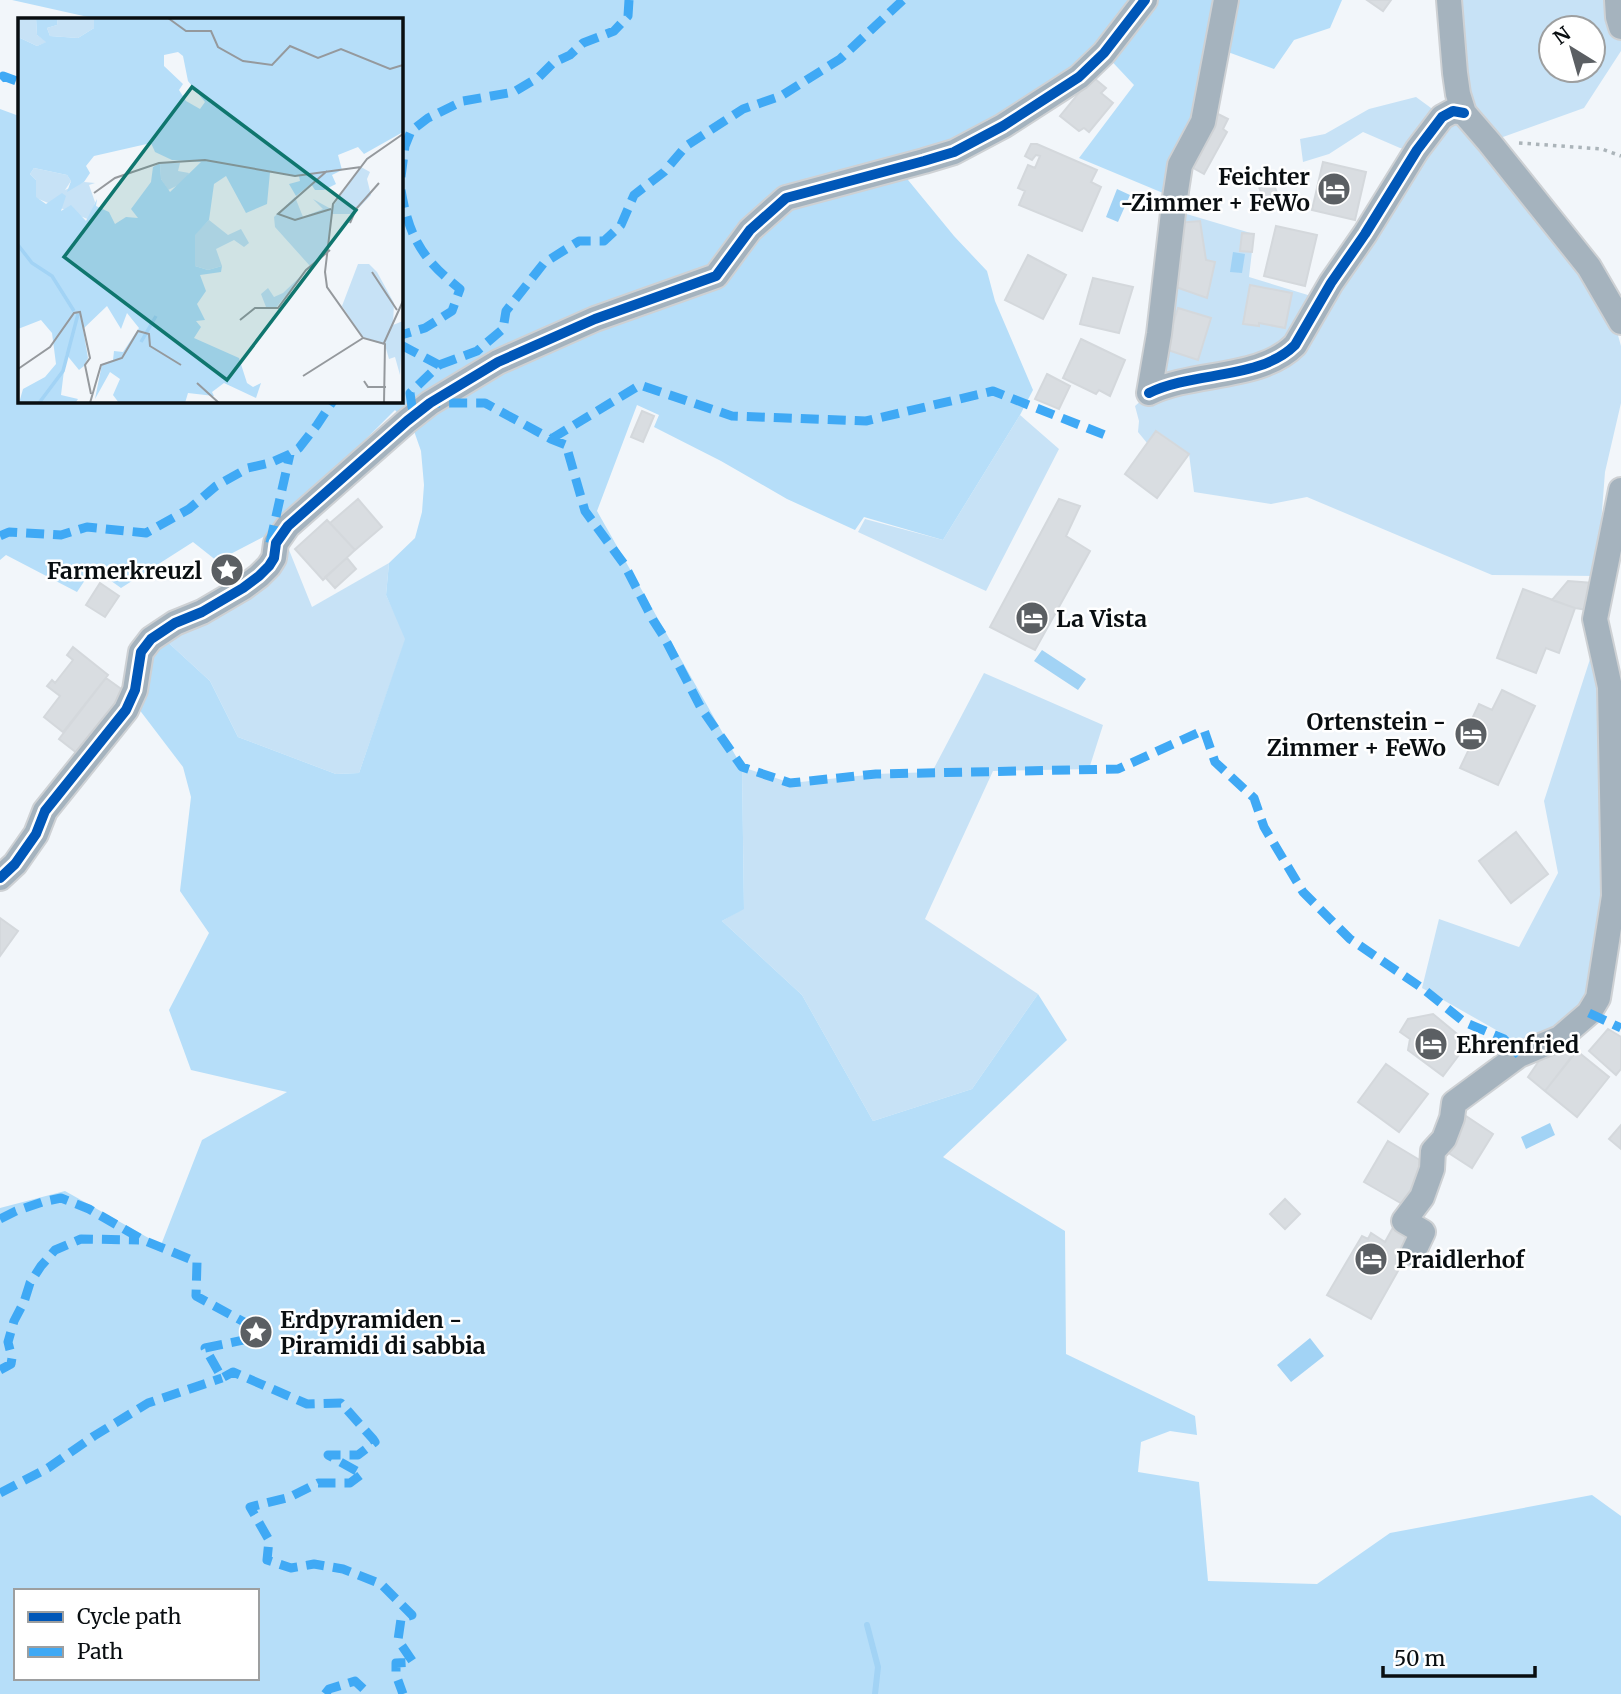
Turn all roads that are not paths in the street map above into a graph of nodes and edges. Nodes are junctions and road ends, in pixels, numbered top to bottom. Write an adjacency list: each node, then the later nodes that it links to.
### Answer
1 (1145, 0): 9 (street)
2 (1226, 0): 6 (street)
3 (1449, 0): 6 (street)
4 (1617, 0): 5 (street)
5 (1621, 27)
6 (1464, 113): 7 (street)
7 (1621, 322)
8 (1621, 490): 10 (street)
9 (0, 878)
10 (1413, 1253)

